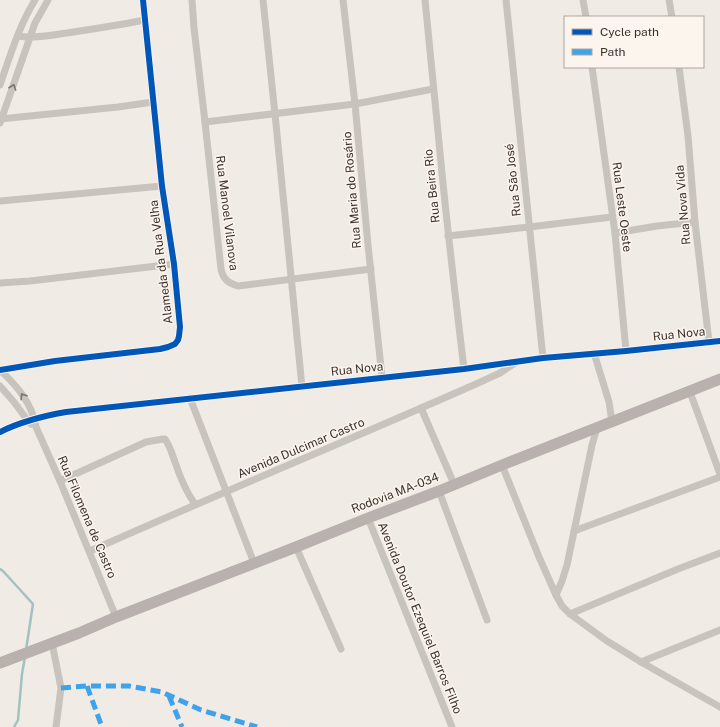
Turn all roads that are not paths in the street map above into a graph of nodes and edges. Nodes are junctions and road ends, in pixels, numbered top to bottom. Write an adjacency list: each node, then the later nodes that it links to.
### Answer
1 (35, 0): 14 (street)
2 (48, 0): 15 (street)
3 (143, 0): 13 (street, Alameda da Rua Velha)
4 (192, 0): 24 (street, Rua Manoel Vilanova)
5 (263, 0): 22 (street)
6 (343, 0): 21 (street, Rua Maria do Rosário)
7 (425, 0): 19 (street, Rua Beira Rio)
8 (506, 0): 29 (street, Rua São José)
9 (583, 0): 11 (street)
10 (669, 0): 12 (street)
11 (586, 16)
12 (672, 16)
13 (145, 20): 15 (street); 20 (street, Alameda da Rua Velha)
14 (18, 36): 15 (street); 18 (street)
15 (30, 38): 23 (street, one-way to 15)
16 (592, 68): 27 (street, Rua Leste Oeste)
17 (679, 68): 28 (street, Rua Nova Vida)
18 (0, 85)
19 (433, 89): 21 (street); 31 (street, Rua Beira Rio)
20 (153, 102): 23 (street); 25 (street, Alameda da Rua Velha)
21 (355, 104): 22 (street); 33 (street, Rua Maria do Rosário)
22 (275, 114): 24 (street); 34 (street)
23 (1, 121)
24 (205, 122): 34 (street, Rua Manoel Vilanova)
25 (162, 186): 26 (street); 32 (street, Alameda da Rua Velha)
26 (0, 201)
27 (612, 216): 29 (street); 30 (street, Rua Leste Oeste)
28 (695, 222): 30 (street); 37 (street, Rua Nova Vida)
29 (529, 228): 31 (street); 40 (street, Rua São José)
30 (615, 233): 38 (street, Rua Leste Oeste)
31 (448, 236): 42 (street, Rua Beira Rio)
32 (174, 264): 35 (street, Alameda da Rua Velha); 43 (street, Alameda da Rua Velha)
33 (371, 268): 34 (street, Rua Manoel Vilanova); 44 (street, Rua Maria do Rosário)
34 (292, 279): 47 (street)
35 (0, 283)
36 (720, 341): 37 (street, Rua Nova)
37 (709, 342): 38 (street, Rua Nova)
38 (626, 351): 39 (street, Rua Nova)
39 (594, 353): 40 (street, Rua Nova); 52 (street)
40 (542, 358): 41 (street, Rua Nova)
41 (518, 361): 42 (street, Rua Nova); 50 (street, Avenida Dulcimar Castro)
42 (464, 369): 44 (street, Rua Nova)
43 (0, 370): 51 (street, Alameda da Rua Velha, one-way to 43)
44 (382, 377): 47 (street, Rua Nova)
45 (720, 379): 48 (main road, Rodovia MA-034)
46 (0, 386): 51 (street)
47 (302, 386): 49 (street, Rua Nova)
48 (690, 392): 52 (main road, Rodovia MA-034); 57 (street)
49 (190, 398): 51 (street, Rua Nova); 61 (street)
50 (421, 408): 59 (street); 61 (street, Avenida Dulcimar Castro)
51 (31, 420): 53 (street, Alameda da Rua Velha); 55 (street, Rua Nova)
52 (612, 422): 54 (main road, Rodovia MA-034)
53 (36, 427): 58 (street, Rua Filomena de Castro)
54 (597, 428): 56 (main road, Rodovia MA-034); 64 (street)
55 (0, 432)
56 (502, 465): 59 (main road, Rodovia MA-034); 69 (street)
57 (720, 476): 64 (street)
58 (60, 481): 62 (street); 66 (street, Rua Filomena de Castro)
59 (454, 484): 60 (main road, Rodovia MA-034)
60 (438, 491): 63 (main road, Rodovia MA-034); 72 (street)
61 (226, 492): 62 (street, Avenida Dulcimar Castro); 68 (street)
62 (196, 504): 66 (street, Avenida Dulcimar Castro)
63 (368, 518): 65 (main road, Rodovia MA-034); 80 (street, Avenida Doutor Ezequiel Barros Filho)
64 (574, 531): 69 (street)
65 (296, 547): 68 (main road, Rodovia MA-034); 75 (street)
66 (90, 551): 71 (street, Rua Filomena de Castro)
67 (720, 554): 70 (street)
68 (254, 563): 71 (main road, Rodovia MA-034)
69 (556, 595): 70 (street)
70 (570, 614): 76 (street)
71 (116, 617): 74 (main road, Rodovia MA-034)
72 (487, 620)
73 (720, 630): 76 (street)
74 (52, 643): 77 (main road, Rodovia MA-034); 79 (street)
75 (341, 649)
76 (641, 662): 78 (street)
77 (0, 663)
78 (719, 706)
79 (56, 727)
80 (452, 727)

